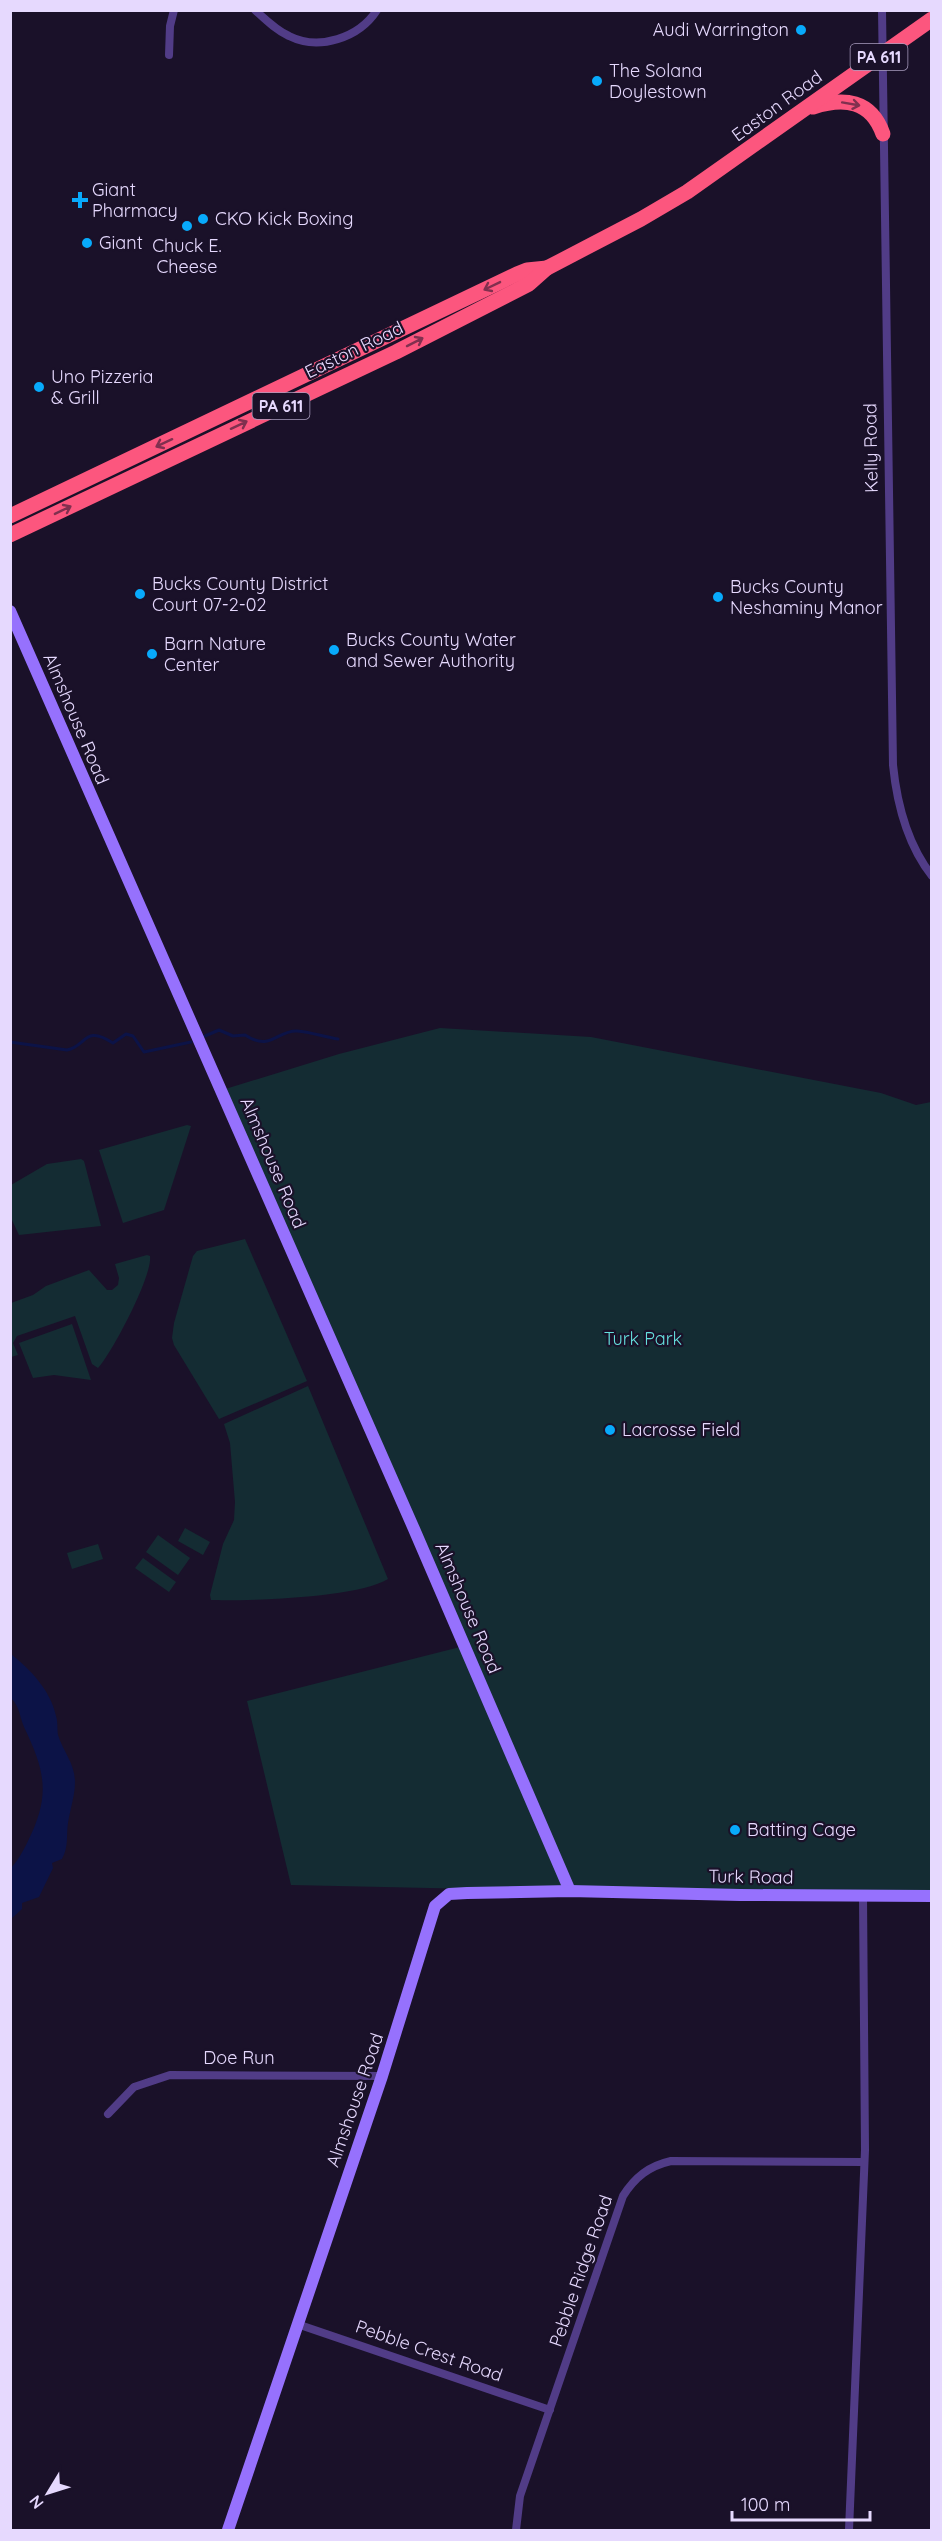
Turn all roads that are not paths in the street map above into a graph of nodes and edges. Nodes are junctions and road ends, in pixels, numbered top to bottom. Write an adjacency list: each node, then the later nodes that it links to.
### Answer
1 (174, 10): 6 (street)
2 (255, 10): 3 (street)
3 (377, 10)
4 (882, 10): 7 (street, Kelly Road)
5 (932, 19): 7 (highway, Easton Road / PA 611)
6 (170, 55)
7 (882, 55): 8 (highway, Easton Road / PA 611); 9 (street, Kelly Road)
8 (804, 110): 9 (highway, one-way to 9); 10 (highway, Easton Road / PA 611)
9 (883, 134): 14 (street, Kelly Road)
10 (547, 268): 11 (highway, Easton Road / PA 611, one-way to 11); 12 (highway, Easton Road / PA 611, one-way to 10)
11 (10, 516)
12 (10, 535)
13 (10, 611): 15 (street, Almshouse Road)
14 (932, 876)
15 (570, 1891): 16 (street, Turk Road); 18 (street, Almshouse Road)
16 (864, 1896): 17 (street, Turk Road); 20 (street)
17 (932, 1896)
18 (382, 2076): 19 (street, Doe Run); 21 (street, Almshouse Road)
19 (108, 2114)
20 (864, 2162): 22 (street, Pebble Ridge Road); 25 (street)
21 (297, 2324): 22 (street, Pebble Crest Road); 23 (street, Almshouse Road)
22 (550, 2410): 24 (street, Pebble Ridge Road)
23 (228, 2530)
24 (516, 2530)
25 (849, 2530)

